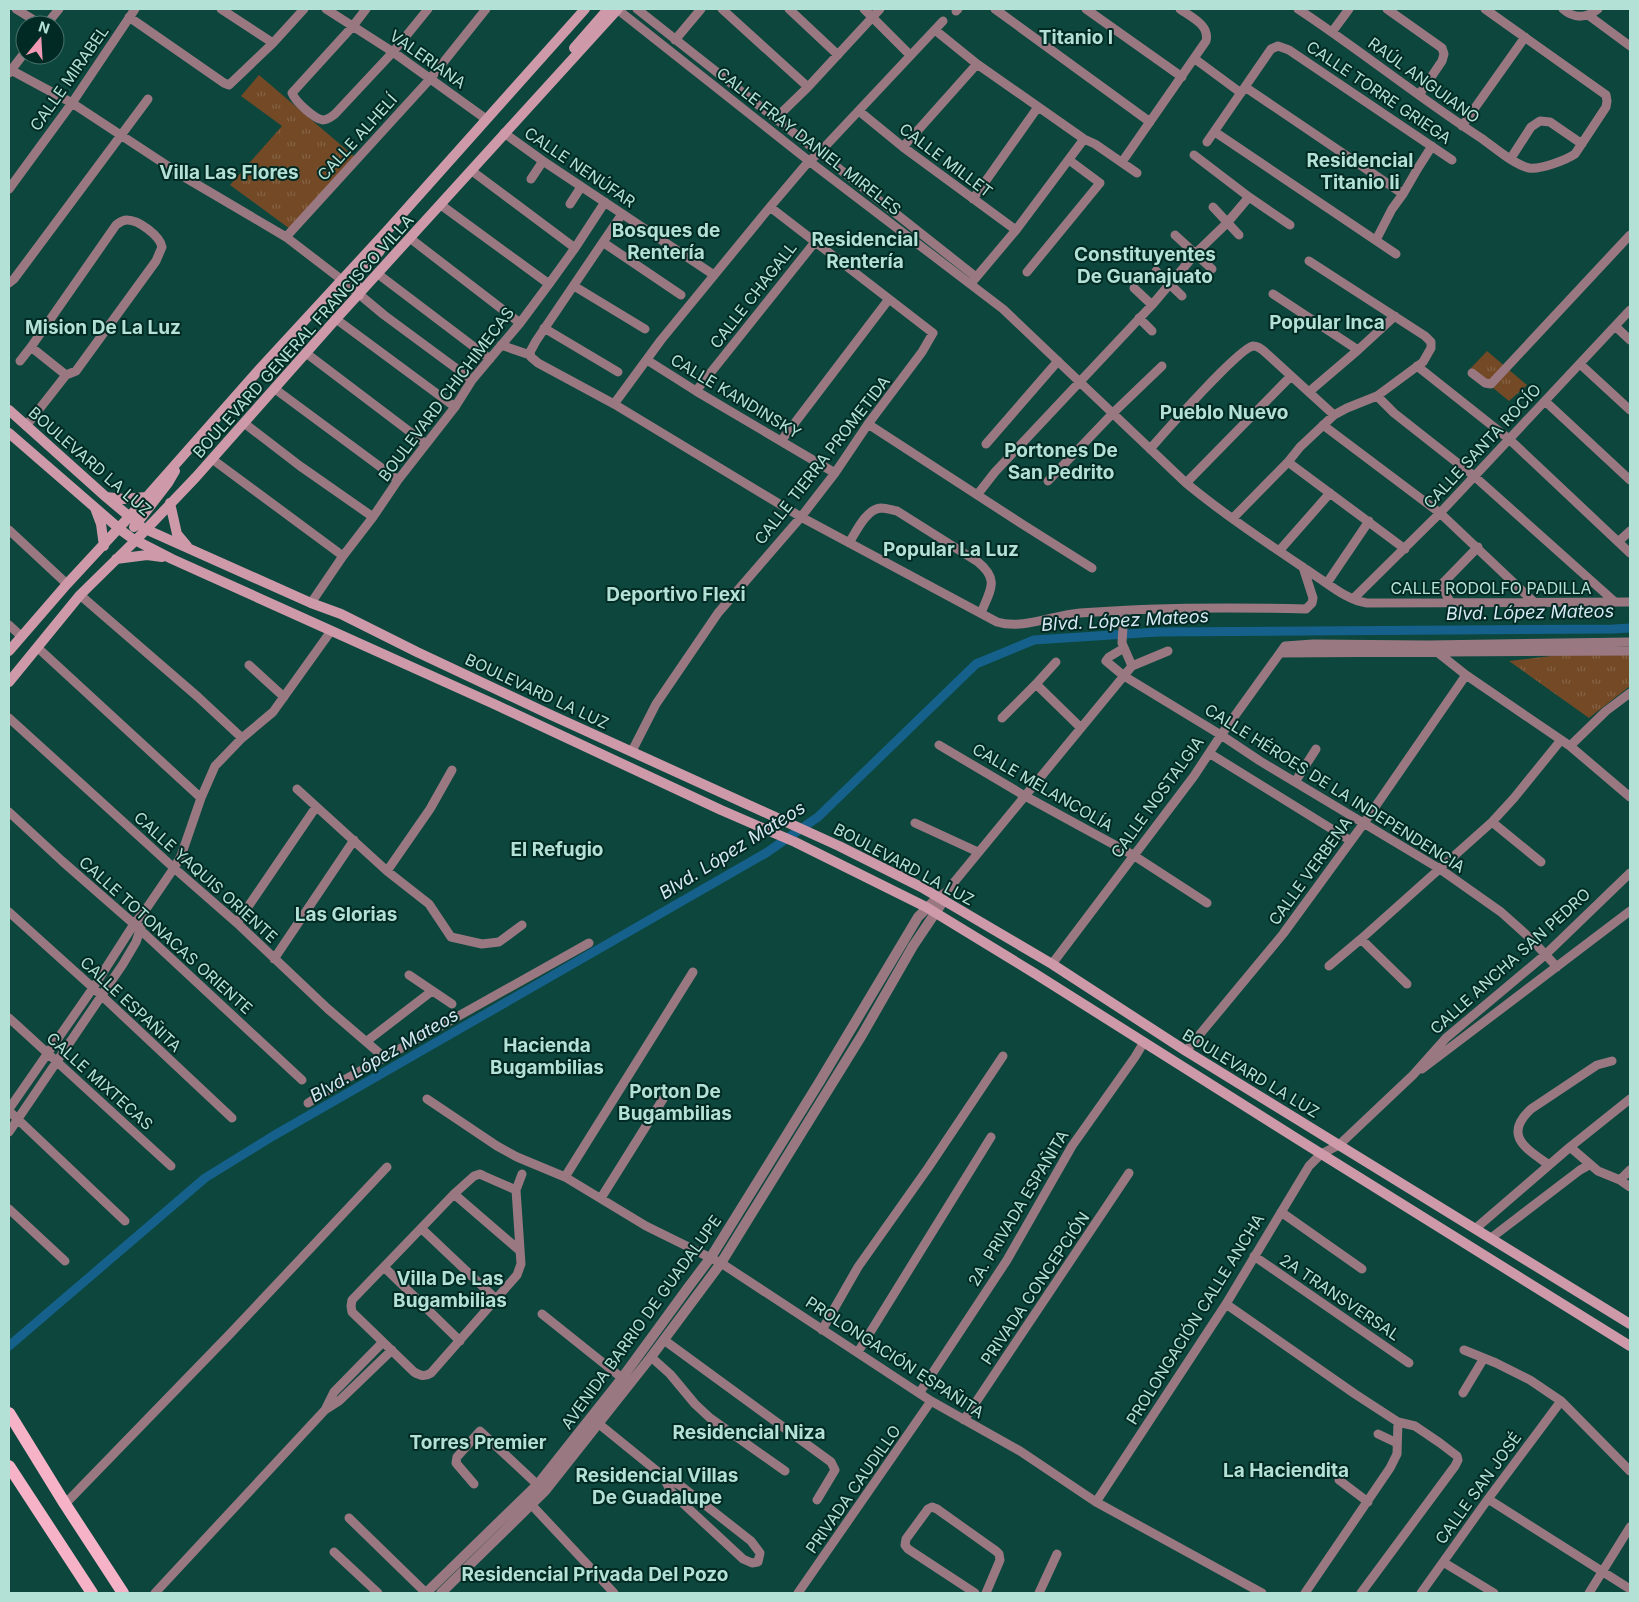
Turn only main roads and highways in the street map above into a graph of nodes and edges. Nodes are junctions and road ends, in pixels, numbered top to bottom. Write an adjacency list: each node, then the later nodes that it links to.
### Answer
1 (585, 9): 3 (main road, BOULEVARD GENERAL FRANCISCO VILLA)
2 (615, 9): 4 (main road, BOULEVARD GENERAL FRANCISCO VILLA)
3 (386, 232): 4 (main road); 7 (main road, BOULEVARD GENERAL FRANCISCO VILLA)
4 (358, 295): 10 (main road, BOULEVARD GENERAL FRANCISCO VILLA)
5 (9, 410): 8 (main road, BOULEVARD LA LUZ)
6 (9, 432): 11 (main road, BOULEVARD LA LUZ)
7 (180, 458): 9 (main road, BOULEVARD GENERAL FRANCISCO VILLA); 12 (main road)
8 (106, 497): 9 (main road); 12 (main road, BOULEVARD LA LUZ)
9 (146, 497): 12 (main road, BOULEVARD GENERAL FRANCISCO VILLA)
10 (170, 503): 14 (main road, BOULEVARD GENERAL FRANCISCO VILLA); 17 (main road)
11 (95, 507): 13 (main road, BOULEVARD LA LUZ); 16 (main road)
12 (133, 520): 13 (main road, BOULEVARD GENERAL FRANCISCO VILLA); 14 (main road, BOULEVARD LA LUZ); 15 (main road)
13 (118, 528): 15 (main road, BOULEVARD LA LUZ); 16 (main road, BOULEVARD GENERAL FRANCISCO VILLA)
14 (146, 530): 15 (main road, BOULEVARD GENERAL FRANCISCO VILLA); 17 (main road, BOULEVARD LA LUZ)
15 (132, 538): 18 (main road, BOULEVARD GENERAL FRANCISCO VILLA); 19 (main road, BOULEVARD LA LUZ); 20 (main road)
16 (104, 546): 21 (main road, BOULEVARD GENERAL FRANCISCO VILLA)
17 (187, 547): 23 (main road, BOULEVARD LA LUZ)
18 (116, 559): 19 (main road); 20 (main road, BOULEVARD GENERAL FRANCISCO VILLA)
19 (172, 559): 24 (main road, BOULEVARD LA LUZ)
20 (97, 577): 22 (main road, BOULEVARD GENERAL FRANCISCO VILLA)
21 (9, 651)
22 (9, 682)
23 (840, 846): 24 (main road); 25 (main road, BOULEVARD LA LUZ)
24 (831, 859): 26 (main road, BOULEVARD LA LUZ)
25 (1630, 1324)
26 (1630, 1346)
27 (9, 1413): 30 (main road)
28 (9, 1466): 29 (main road)
29 (92, 1593)
30 (123, 1593)

